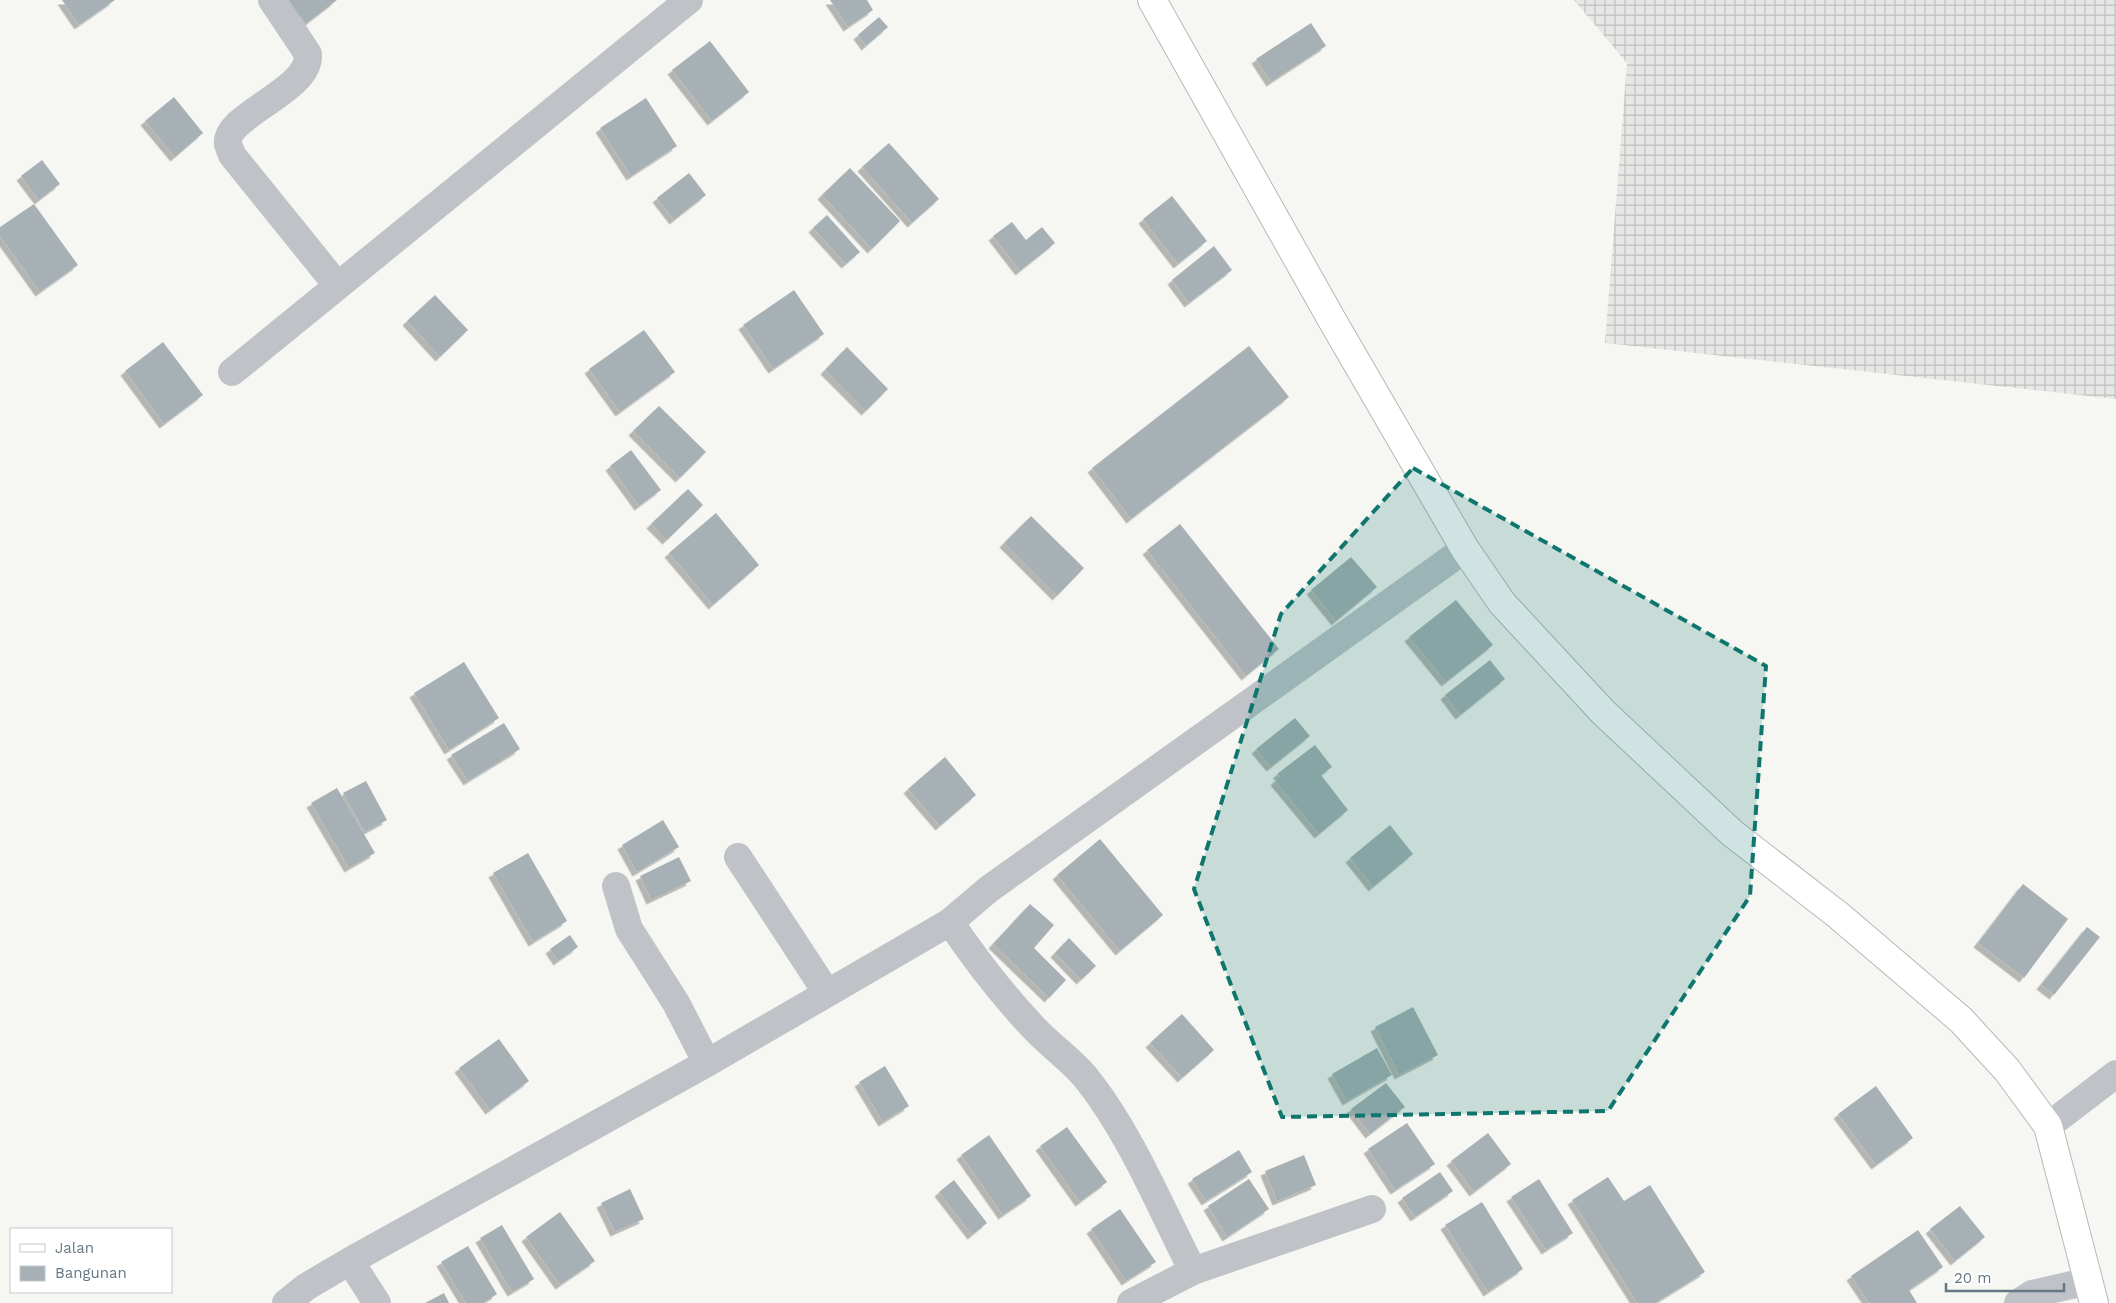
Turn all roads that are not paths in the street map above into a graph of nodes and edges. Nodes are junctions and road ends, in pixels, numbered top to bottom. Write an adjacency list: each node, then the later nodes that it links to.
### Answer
1 (272, 0): 4 (street)
2 (689, 0): 4 (street)
3 (1152, 0): 6 (street)
4 (337, 286): 5 (street)
5 (232, 372)
6 (1465, 549): 9 (street); 13 (street)
7 (738, 857): 10 (street)
8 (616, 886): 11 (street)
9 (950, 922): 10 (street); 16 (street)
10 (827, 993): 11 (street)
11 (707, 1063): 15 (street)
12 (2116, 1074): 13 (street)
13 (2048, 1126): 17 (street)
14 (1372, 1209): 16 (street)
15 (350, 1261): 18 (street); 19 (street)
16 (1193, 1271): 20 (street)
17 (2092, 1292): 21 (street)
18 (286, 1303)
19 (377, 1303)
20 (1131, 1303)
21 (2018, 1303)

